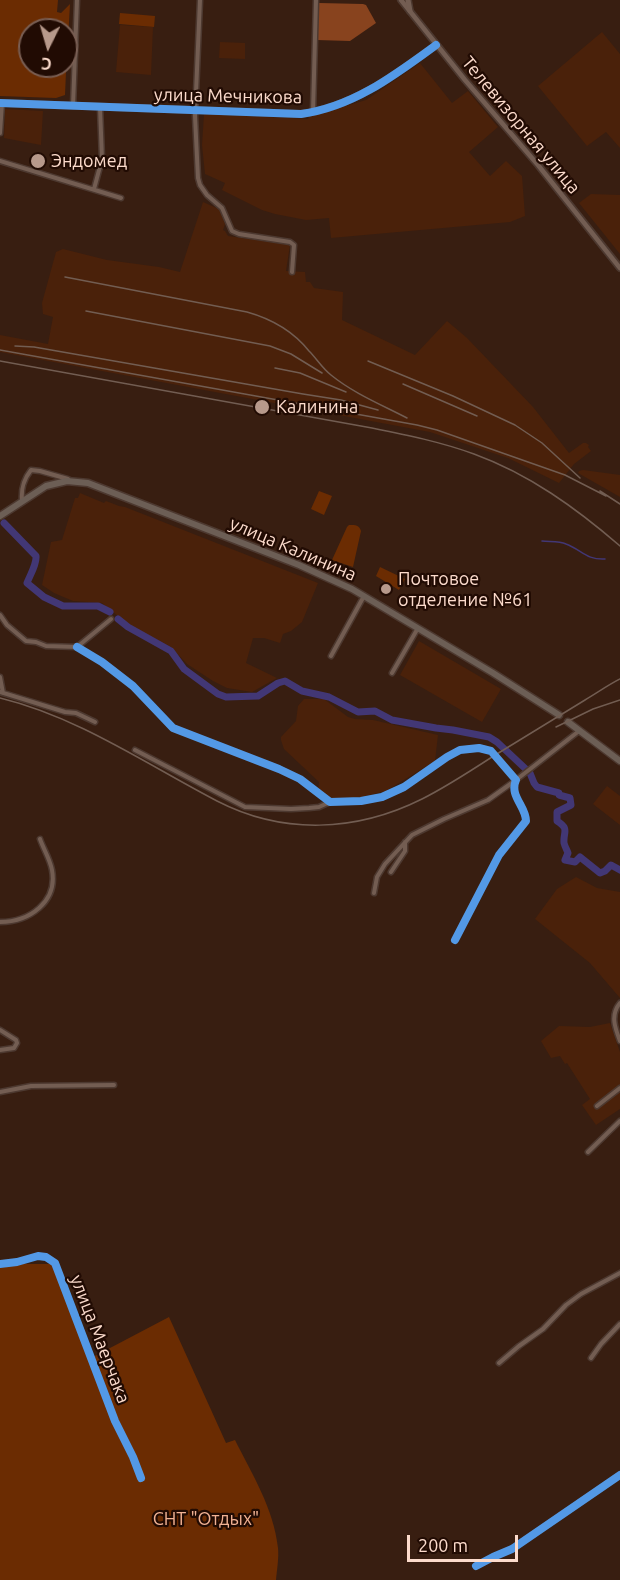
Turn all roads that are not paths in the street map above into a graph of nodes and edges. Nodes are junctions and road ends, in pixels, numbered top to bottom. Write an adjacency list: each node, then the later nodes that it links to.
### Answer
1 (77, 0): 9 (street)
2 (200, 0): 11 (street)
3 (316, 0): 12 (street)
4 (401, 0): 6 (street, Телевизорная улица)
5 (408, 0): 6 (main road)
6 (410, 11): 7 (street, Телевизорная улица)
7 (436, 45): 12 (street, улица Мечникова); 17 (street, Телевизорная улица)
8 (1, 103): 9 (street, улица Мечникова); 13 (street)
9 (73, 106): 10 (street, улица Мечникова)
10 (100, 107): 11 (street, улица Мечникова); 15 (street)
11 (195, 110): 12 (street, улица Мечникова); 18 (street)
12 (313, 112)
13 (0, 133)
14 (0, 161): 15 (street)
15 (94, 189): 16 (street)
16 (121, 198)
17 (620, 268)
18 (292, 272)
19 (75, 481): 20 (main road, улица Калинина); 20 (street); 22 (main road, улица Калинина)
20 (22, 501): 21 (main road, улица Калинина)
21 (0, 516)
22 (364, 596): 26 (main road, улица Калинина); 28 (street)
23 (0, 615): 25 (street)
24 (111, 619): 27 (street)
25 (1, 621): 27 (street)
26 (418, 628): 29 (street); 33 (main road, улица Калинина)
27 (77, 647): 37 (street)
28 (331, 656)
29 (392, 673)
30 (0, 677): 31 (street)
31 (2, 692): 32 (street)
32 (95, 722)
33 (579, 730): 35 (main road, улица Калинина); 36 (street)
34 (135, 750): 37 (street)
35 (620, 761)
36 (516, 780): 37 (street); 39 (street); 43 (street)
37 (330, 801)
38 (39, 839): 42 (street)
39 (405, 841): 40 (street); 41 (street)
40 (391, 872)
41 (374, 893)
42 (0, 922)
43 (455, 940)
44 (620, 1003): 46 (street)
45 (0, 1030): 47 (street)
46 (620, 1041)
47 (0, 1050)
48 (114, 1085): 50 (street)
49 (620, 1088): 51 (street)
50 (0, 1092)
51 (597, 1106)
52 (620, 1121): 53 (street)
53 (588, 1152)
54 (0, 1264): 60 (street, улица Маерчака)
55 (620, 1273): 58 (street)
56 (620, 1324): 57 (street)
57 (591, 1358)
58 (499, 1363)
59 (620, 1475): 61 (street)
60 (141, 1478)
61 (476, 1566)

